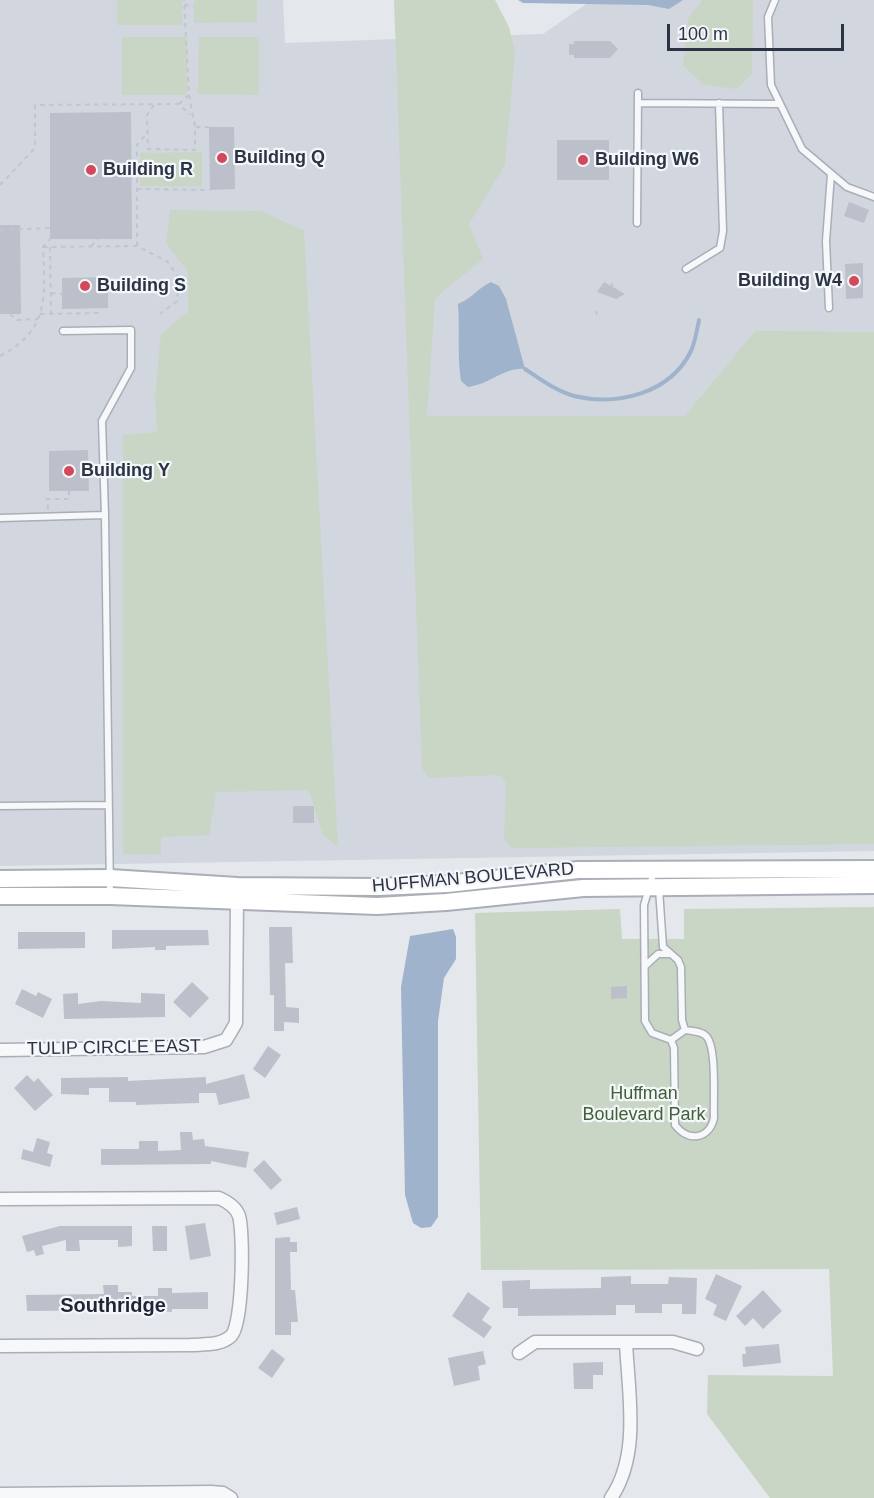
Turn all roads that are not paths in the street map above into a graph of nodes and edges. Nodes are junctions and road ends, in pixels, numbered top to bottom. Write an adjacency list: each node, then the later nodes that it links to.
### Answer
1 (776, 0): 5 (lane)
2 (638, 93): 3 (lane)
3 (638, 103): 4 (lane); 8 (lane)
4 (719, 103): 5 (lane); 9 (lane)
5 (780, 104): 6 (lane)
6 (831, 174): 7 (lane); 10 (lane)
7 (874, 196)
8 (637, 224)
9 (686, 269)
10 (828, 308)
11 (63, 331): 12 (lane)
12 (105, 515): 13 (lane); 14 (lane)
13 (0, 518)
14 (108, 805): 15 (lane); 18 (lane)
15 (0, 806)
16 (655, 867): 17 (street, HUFFMAN BOULEVARD); 21 (lane); 22 (street, HUFFMAN BOULEVARD)
17 (874, 869)
18 (110, 878): 19 (street, HUFFMAN BOULEVARD); 22 (street, HUFFMAN BOULEVARD); 24 (lane)
19 (0, 879)
20 (874, 885): 21 (street, HUFFMAN BOULEVARD)
21 (654, 888): 22 (street, HUFFMAN BOULEVARD); 25 (lane); 26 (lane)
22 (237, 894): 24 (street, HUFFMAN BOULEVARD); 29 (street, TULIP CIRCLE EAST)
23 (0, 896): 24 (street, HUFFMAN BOULEVARD)
24 (110, 896)
25 (669, 954): 26 (lane); 27 (lane)
26 (645, 966): 28 (lane)
27 (685, 1030): 28 (lane); 28 (lane)
28 (671, 1040)
29 (0, 1050)
30 (0, 1199): 32 (street)
31 (626, 1342): 33 (street); 34 (street); 37 (street)
32 (0, 1346)
33 (697, 1349)
34 (519, 1353)
35 (0, 1494): 36 (street)
36 (231, 1498)
37 (611, 1498)

